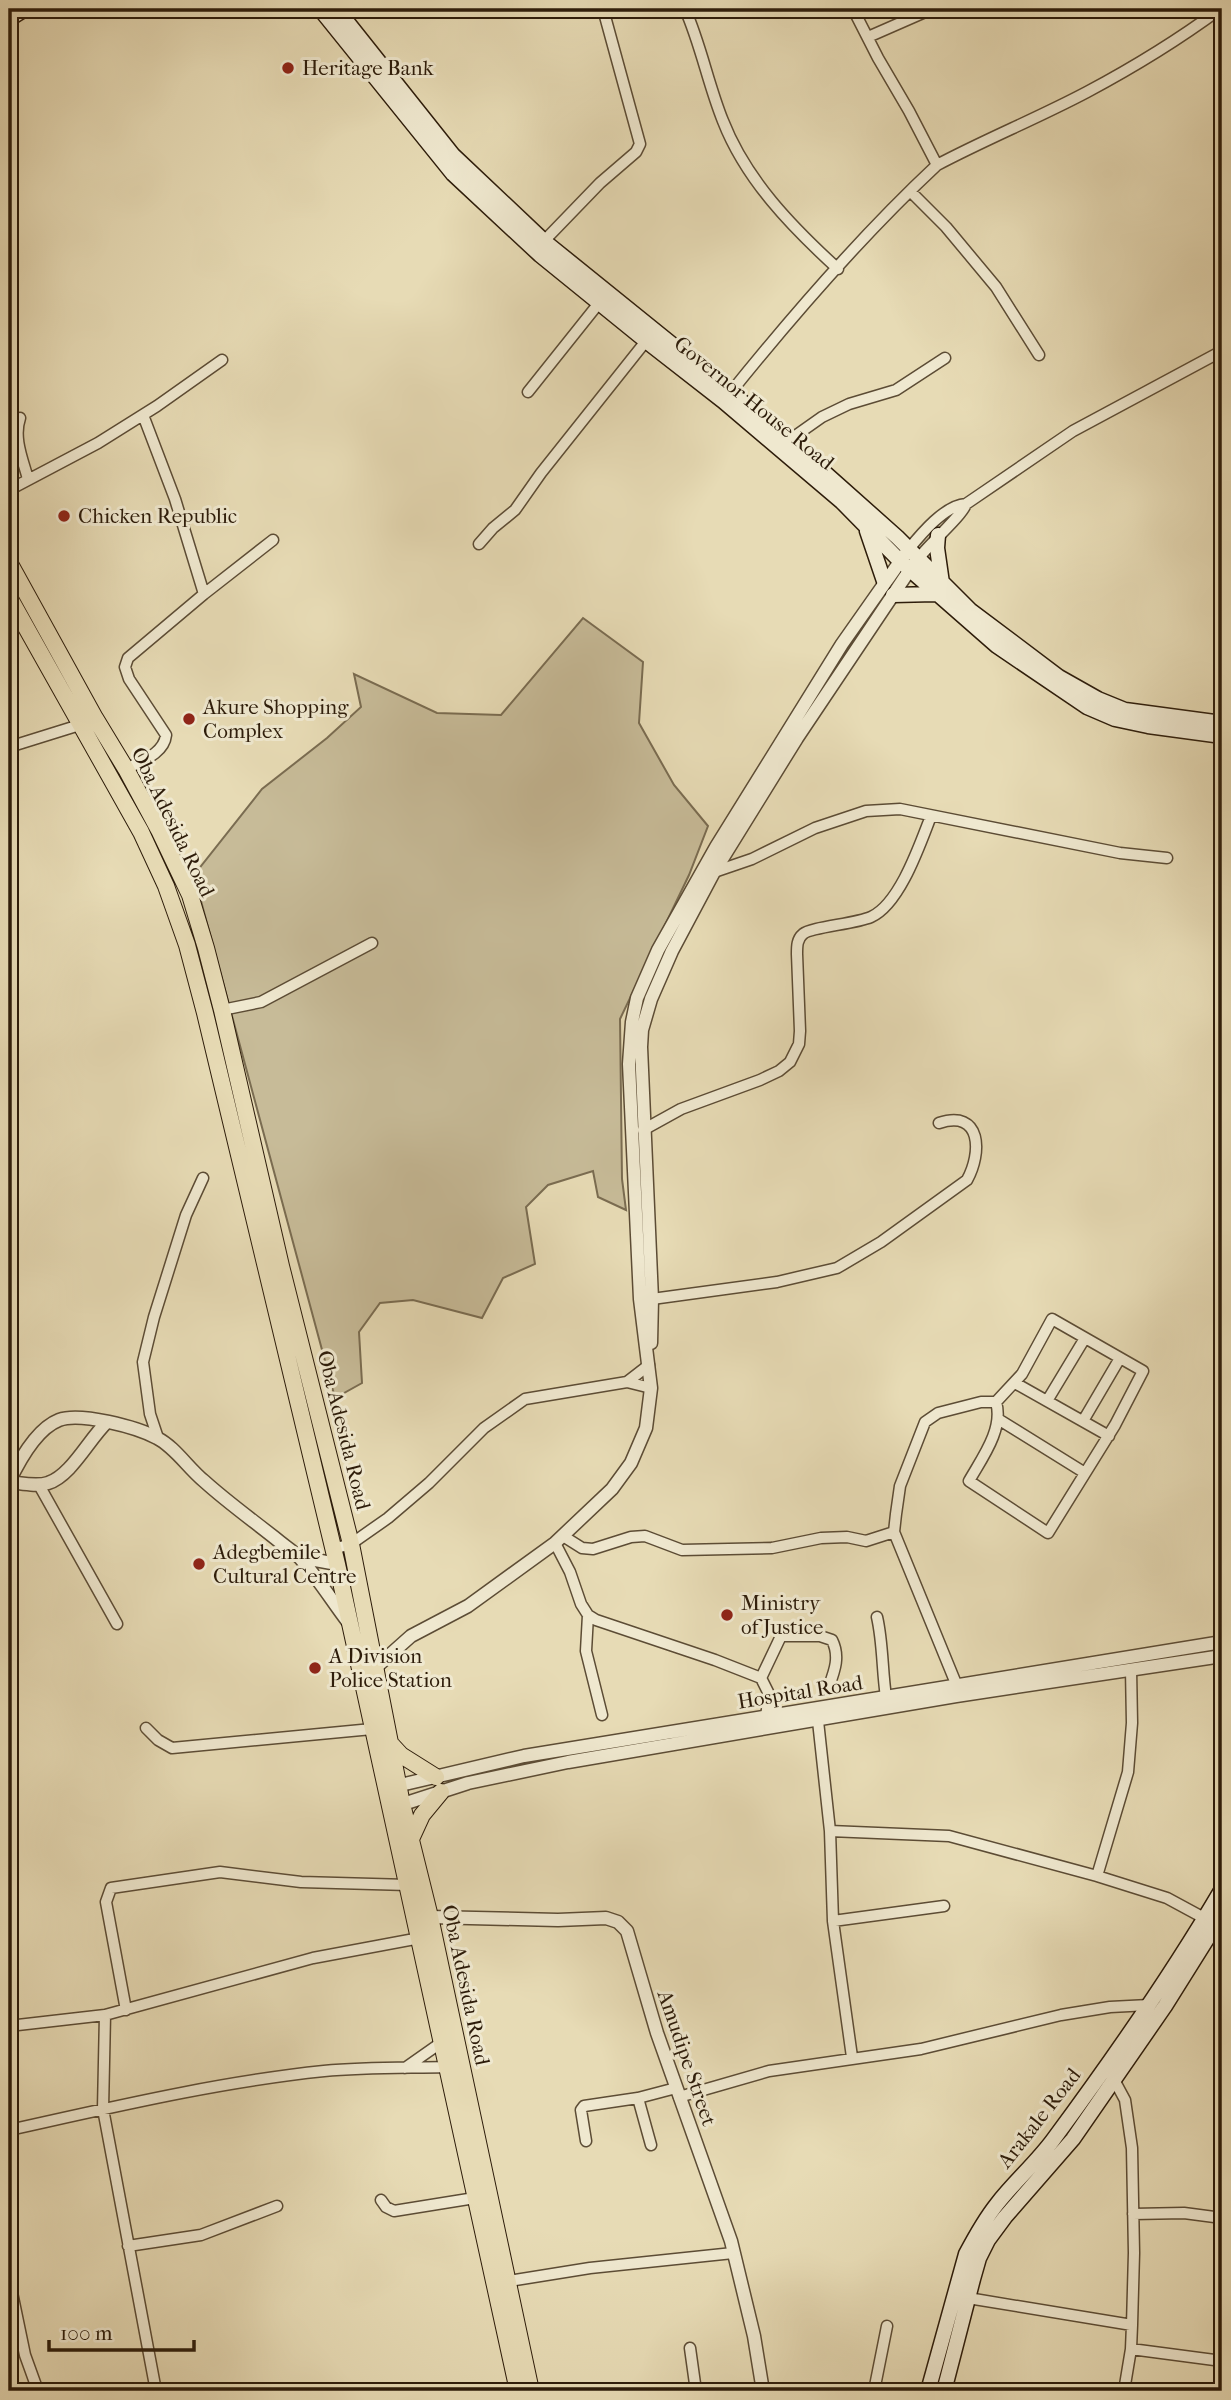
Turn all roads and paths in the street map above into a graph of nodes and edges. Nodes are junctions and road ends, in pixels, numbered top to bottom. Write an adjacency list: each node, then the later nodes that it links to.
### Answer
1 (26, 9): 9 (main road)
2 (320, 9): 15 (main road, Governor House Road)
3 (337, 9): 13 (main road, Governor House Road)
4 (603, 9): 13 (street)
5 (685, 9): 14 (street)
6 (853, 9): 10 (street)
7 (932, 9): 10 (street)
8 (1220, 9): 11 (street)
9 (9, 19)
10 (868, 37): 11 (street)
11 (937, 165): 12 (street)
12 (910, 191): 14 (street); 18 (street)
13 (544, 241): 22 (main road, Governor House Road)
14 (838, 269): 22 (street)
15 (599, 303): 16 (main road, Governor House Road); 21 (street)
16 (646, 341): 22 (main road, Governor House Road); 32 (street)
17 (1222, 351): 28 (street)
18 (1039, 355)
19 (945, 358): 25 (street)
20 (222, 360): 23 (street)
21 (528, 392)
22 (727, 396): 25 (main road, Governor House Road); 29 (main road, Governor House Road)
23 (143, 415): 26 (street); 37 (street)
24 (20, 418): 26 (street)
25 (788, 441): 33 (main road, Governor House Road)
26 (27, 480): 27 (street)
27 (9, 489)
28 (966, 504): 30 (street); 33 (street)
29 (865, 526): 33 (main road, Governor House Road); 35 (main road)
30 (938, 535): 33 (street); 36 (main road)
31 (273, 540): 37 (street)
32 (479, 544)
33 (909, 560): 35 (street); 36 (main road, Governor House Road); 38 (street)
34 (9, 562): 40 (main road, Oba Adesida Road)
35 (884, 581): 56 (street)
36 (939, 589): 38 (main road); 41 (main road, Governor House Road); 42 (main road, Governor House Road)
37 (204, 594): 44 (street)
38 (893, 594): 47 (street)
39 (9, 597): 40 (main road, Oba Adesida Road)
40 (88, 722): 43 (street); 44 (main road, Oba Adesida Road); 73 (main road, Oba Adesida Road)
41 (1222, 723)
42 (1222, 736)
43 (9, 747)
44 (127, 769): 49 (main road, Oba Adesida Road)
45 (931, 816): 46 (street); 47 (street); 51 (street)
46 (1167, 858)
47 (714, 872): 51 (street)
48 (372, 943): 49 (street)
49 (222, 1010): 72 (main road, Oba Adesida Road)
50 (939, 1123): 53 (street)
51 (643, 1130): 53 (street)
52 (203, 1178): 66 (street)
53 (652, 1298): 56 (street)
54 (1085, 1338): 55 (street); 58 (street); 60 (street)
55 (1120, 1358): 63 (street); 65 (street)
56 (649, 1360): 57 (street); 59 (street)
57 (627, 1382): 59 (street); 72 (street)
58 (1015, 1383): 60 (street); 61 (street)
59 (651, 1388): 71 (street)
60 (1047, 1401): 63 (street)
61 (996, 1402): 62 (street); 70 (street)
62 (998, 1419): 67 (street); 67 (street)
63 (1083, 1421): 65 (street)
64 (107, 1422): 66 (street); 68 (street); 69 (street)
65 (1109, 1436): 67 (street)
66 (158, 1438): 74 (street)
67 (1085, 1473)
68 (9, 1482): 69 (street)
69 (39, 1485): 78 (street)
70 (894, 1532): 71 (street); 85 (street)
71 (559, 1540): 75 (street); 81 (street)
72 (351, 1544): 73 (street); 81 (main road, Oba Adesida Road)
73 (335, 1556): 74 (street); 77 (main road, Oba Adesida Road)
74 (299, 1557): 77 (street)
75 (589, 1615): 83 (street); 87 (street)
76 (877, 1617): 86 (street)
77 (348, 1622): 91 (main road, Oba Adesida Road)
78 (117, 1624)
79 (1222, 1642): 85 (street, Hospital Road)
80 (1222, 1656): 82 (street, Hospital Road)
81 (374, 1669): 92 (main road, Oba Adesida Road)
82 (1131, 1669): 89 (street, Hospital Road); 98 (street)
83 (761, 1678): 84 (street); 88 (street)
84 (829, 1686)
85 (957, 1686): 86 (street, Hospital Road)
86 (886, 1697): 88 (street, Hospital Road)
87 (602, 1715)
88 (766, 1717): 93 (street, Hospital Road)
89 (818, 1721): 93 (street, Hospital Road); 96 (street)
90 (146, 1728): 91 (street)
91 (372, 1729): 94 (main road, Oba Adesida Road)
92 (389, 1742): 93 (main road); 94 (main road, Oba Adesida Road)
93 (439, 1785): 94 (street, Hospital Road); 95 (street, Hospital Road); 97 (main road)
94 (391, 1787): 95 (main road, Oba Adesida Road)
95 (395, 1806): 97 (main road, Oba Adesida Road); 99 (main road, Oba Adesida Road)
96 (830, 1832): 98 (street); 105 (street)
97 (411, 1839): 103 (main road, Oba Adesida Road)
98 (1097, 1876): 104 (street)
99 (408, 1885): 106 (main road, Oba Adesida Road); 108 (street)
100 (1222, 1888): 104 (main road, Arakale Road)
101 (944, 1906): 105 (street)
102 (1222, 1915): 116 (main road, Arakale Road)
103 (430, 1917): 117 (street, Amudipe Street); 123 (main road, Oba Adesida Road)
104 (1204, 1918): 107 (main road, Arakale Road)
105 (834, 1921): 112 (street)
106 (420, 1938): 108 (street); 111 (main road, Oba Adesida Road)
107 (1149, 2005): 112 (street); 114 (main road, Arakale Road)
108 (126, 2010): 109 (street)
109 (105, 2015): 110 (street); 119 (street)
110 (9, 2026)
111 (442, 2042): 113 (main road, Oba Adesida Road); 115 (street)
112 (852, 2057): 117 (street)
113 (447, 2067): 115 (street); 123 (main road, Oba Adesida Road)
114 (1105, 2067): 116 (street); 145 (main road, Arakale Road)
115 (405, 2068): 119 (street)
116 (1115, 2079): 126 (street); 132 (main road, Arakale Road)
117 (678, 2092): 118 (street); 129 (street, Amudipe Street)
118 (638, 2098): 121 (street); 122 (street)
119 (103, 2109): 120 (street); 128 (street)
120 (9, 2130)
121 (586, 2141)
122 (651, 2144)
123 (482, 2197): 124 (street); 131 (main road, Oba Adesida Road); 140 (main road, Oba Adesida Road)
124 (381, 2200)
125 (277, 2206): 128 (street)
126 (1133, 2214): 127 (street); 133 (street)
127 (1222, 2218)
128 (128, 2246): 139 (street)
129 (733, 2253): 131 (street); 143 (street, Amudipe Street)
130 (9, 2278): 138 (street)
131 (509, 2281): 141 (main road, Oba Adesida Road)
132 (968, 2298): 133 (street); 146 (main road, Arakale Road)
133 (1132, 2325): 136 (street)
134 (887, 2326): 144 (street)
135 (690, 2348): 142 (street)
136 (1131, 2349): 137 (street); 147 (street)
137 (1222, 2361)
138 (38, 2391)
139 (156, 2391)
140 (518, 2391)
141 (531, 2391)
142 (696, 2391)
143 (763, 2391)
144 (874, 2391)
145 (928, 2391)
146 (944, 2391)
147 (1124, 2391)

